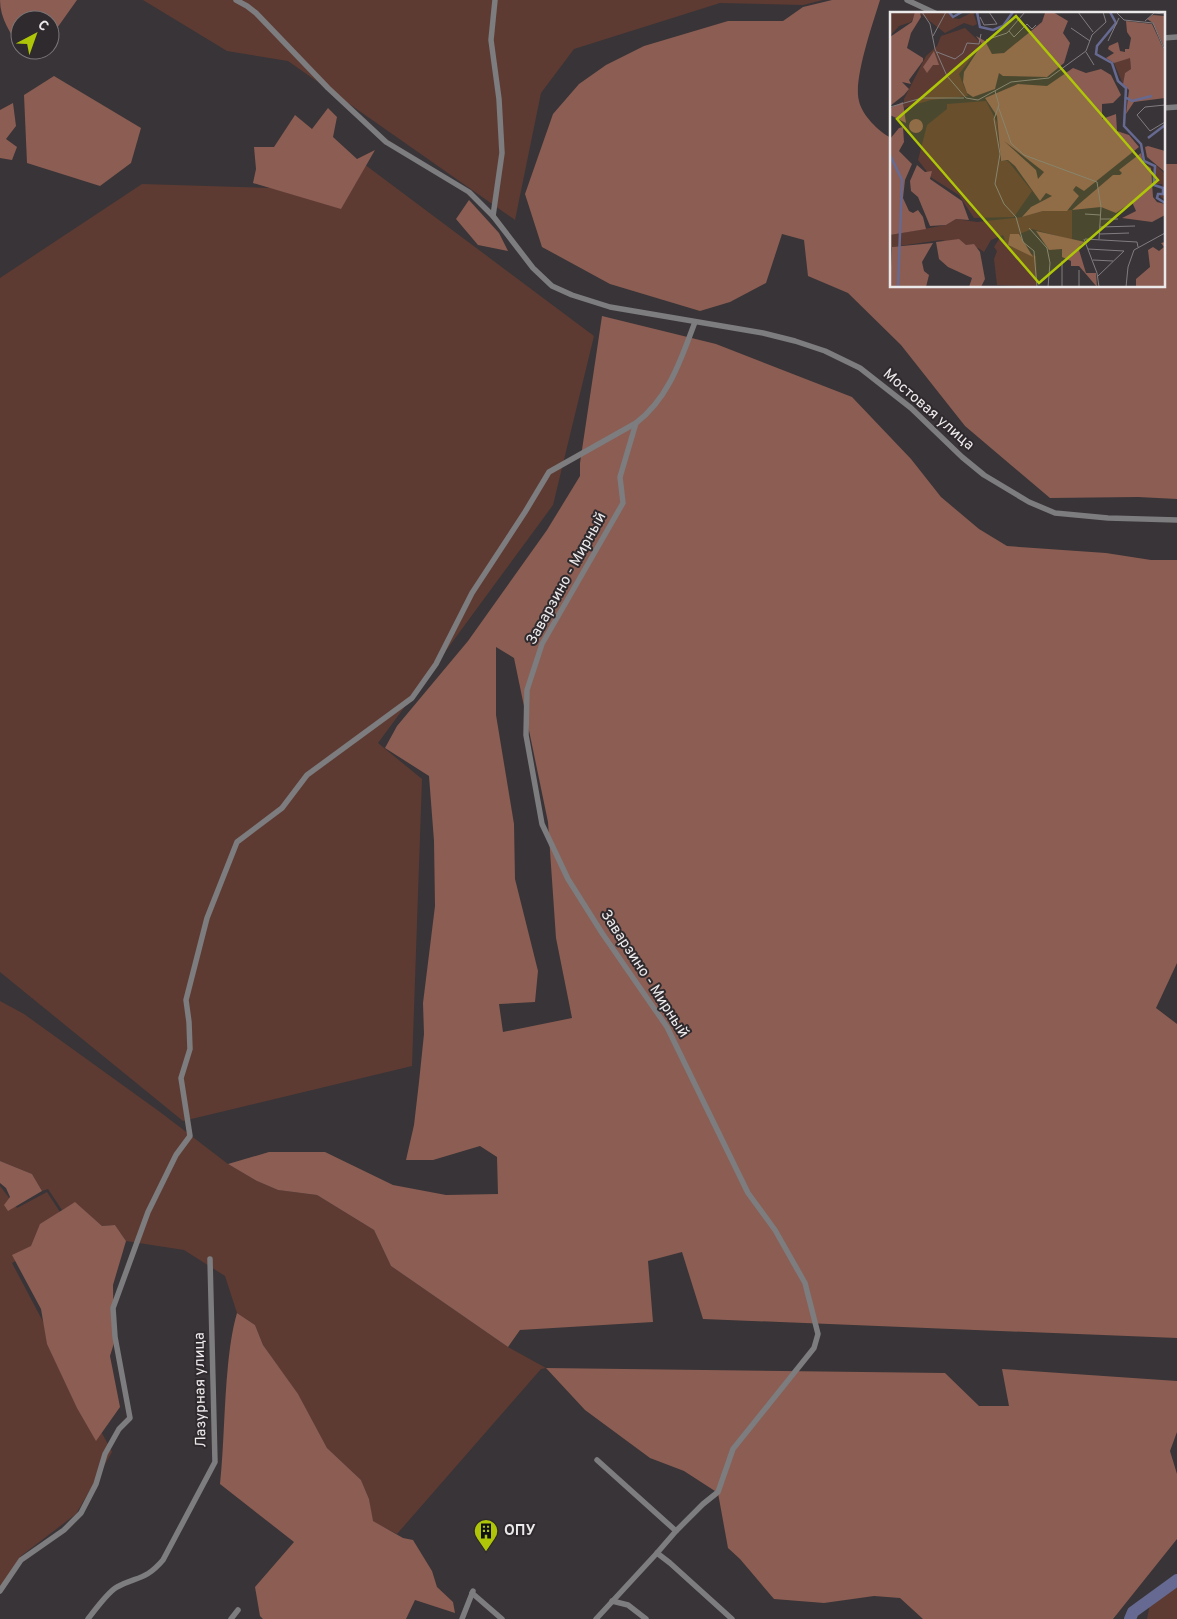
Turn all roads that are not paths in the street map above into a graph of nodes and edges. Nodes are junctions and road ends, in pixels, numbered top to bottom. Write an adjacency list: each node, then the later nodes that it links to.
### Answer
1 (236, 0): 9 (street, Мостовая улица)
2 (495, 0): 9 (street)
3 (907, 0): 4 (street)
4 (933, 12)
5 (1177, 37): 6 (street)
6 (1164, 38)
7 (1177, 107): 8 (street)
8 (1164, 108)
9 (493, 216): 10 (street, Мостовая улица)
10 (695, 322): 11 (street); 12 (street, Мостовая улица)
11 (636, 423): 15 (street, Заварзино - Мирный); 17 (street)
12 (1177, 520)
13 (210, 1258): 20 (street, Лазурная улица)
14 (596, 1460): 15 (street)
15 (676, 1531): 16 (street, Заварзино - Мирный)
16 (658, 1553): 18 (street, Заварзино - Мирный); 26 (street)
17 (0, 1591)
18 (612, 1602): 24 (street, Заварзино - Мирный); 25 (street)
19 (238, 1610): 21 (street)
20 (88, 1619)
21 (230, 1619)
22 (462, 1619): 23 (street)
23 (502, 1619)
24 (596, 1619)
25 (646, 1619)
26 (732, 1619)

